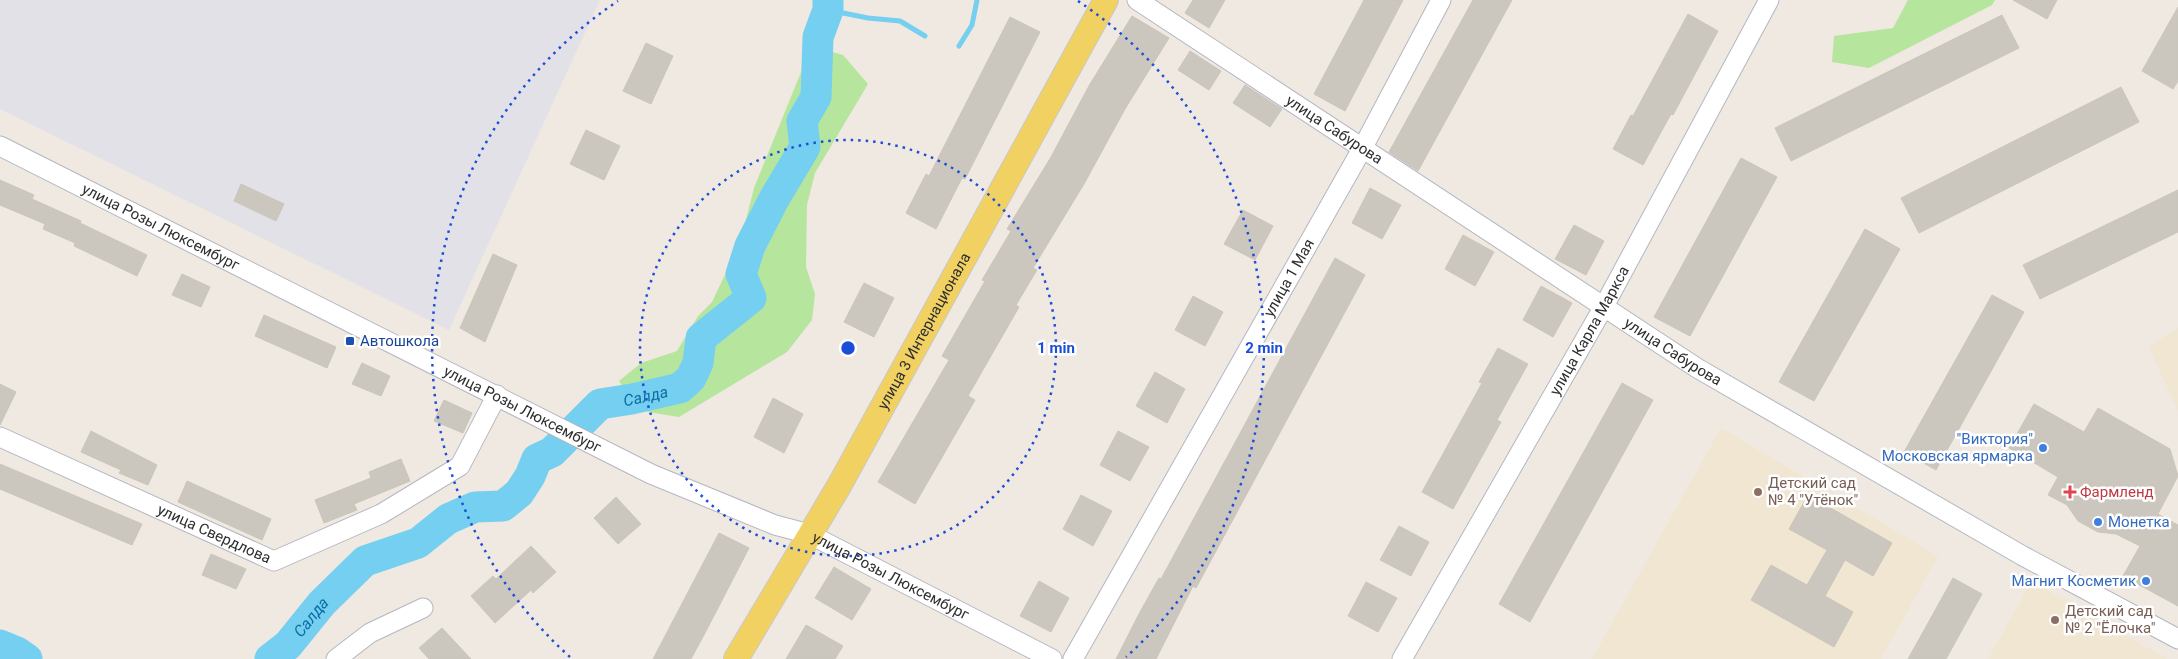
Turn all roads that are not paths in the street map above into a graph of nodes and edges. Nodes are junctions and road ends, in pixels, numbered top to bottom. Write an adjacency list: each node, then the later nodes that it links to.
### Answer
1 (1106, 0): 10 (main road, улица 3 Интернационала)
2 (1137, 0): 6 (street, улица Сабурова)
3 (1442, 0): 6 (street, улица 1 Мая)
4 (1770, 0): 7 (street, улица Карла Маркса)
5 (0, 146): 8 (street, улица Розы Люксембург)
6 (1362, 149): 7 (street, улица Сабурова); 16 (street, улица 1 Мая)
7 (1603, 308): 12 (street, улица Сабурова); 17 (street, улица Карла Маркса)
8 (497, 395): 9 (street, улица Свердлова); 10 (street, улица Розы Люксембург)
9 (0, 437)
10 (809, 534): 14 (main road, улица 3 Интернационала); 15 (street, улица Розы Люксембург)
11 (423, 608): 13 (street)
12 (2178, 639)
13 (336, 659)
14 (736, 659)
15 (1052, 659)
16 (1073, 659)
17 (1402, 659)

